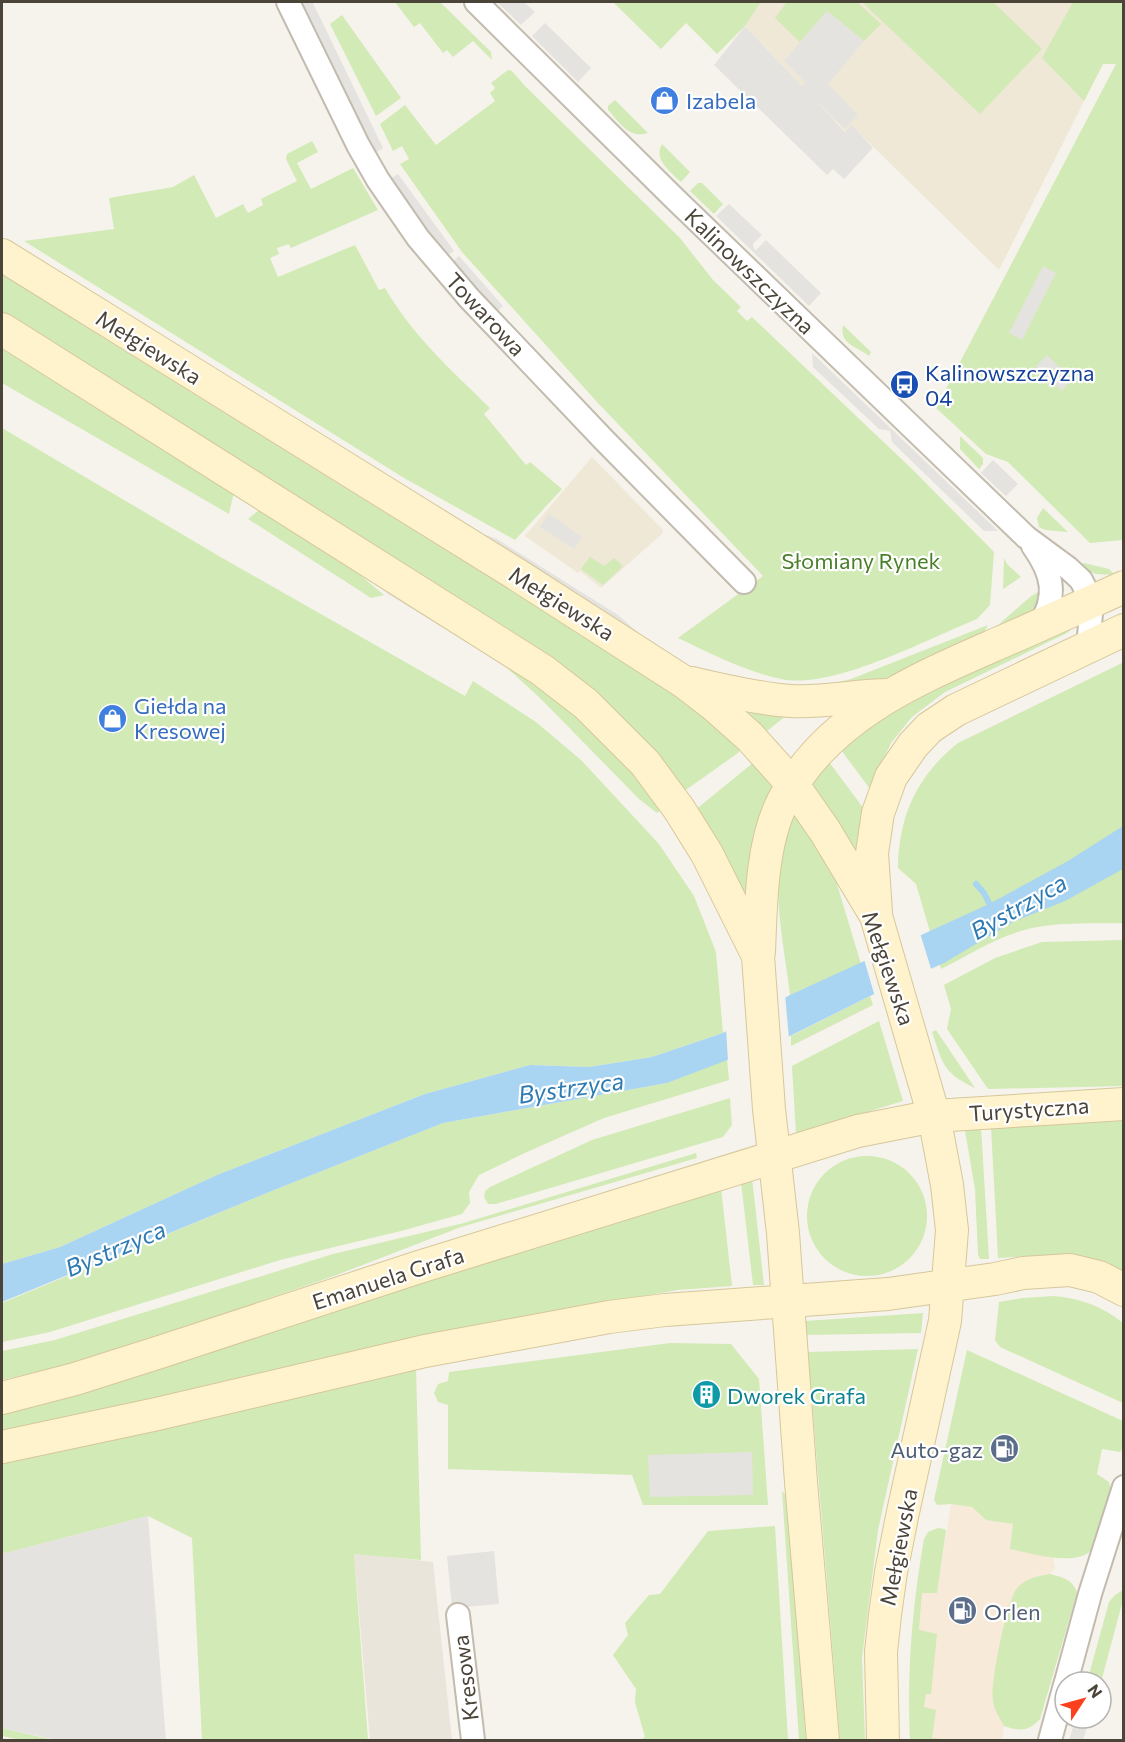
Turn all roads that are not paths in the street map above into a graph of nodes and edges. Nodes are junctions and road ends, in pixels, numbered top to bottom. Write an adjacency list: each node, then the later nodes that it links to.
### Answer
1 (288, 2): 6 (street, Towarowa)
2 (476, 2): 5 (street, Kalinowszczyzna)
3 (2, 255): 12 (main road, Mełgiewska)
4 (2, 329): 16 (main road)
5 (1026, 537): 8 (street, Kalinowszczyzna); 9 (street, Kalinowszczyzna)
6 (744, 582)
7 (1124, 587): 8 (main road)
8 (1092, 602): 9 (main road); 11 (street)
9 (1039, 626): 13 (main road)
10 (1124, 630): 11 (main road)
11 (1088, 647): 15 (main road)
12 (684, 681): 13 (main road); 14 (main road, Mełgiewska)
13 (889, 695): 14 (main road)
14 (793, 785): 15 (main road, Mełgiewska); 16 (main road)
15 (876, 916): 18 (main road, Mełgiewska)
16 (758, 956): 19 (main road)
17 (1124, 1104): 18 (main road, Turystyczna)
18 (934, 1116): 19 (main road, Turystyczna); 20 (main road, Mełgiewska)
19 (774, 1158): 22 (main road); 23 (main road, Emanuela Grafa)
20 (949, 1286): 21 (main road); 22 (main road); 30 (main road, Mełgiewska)
21 (1124, 1290)
22 (788, 1301): 24 (main road); 29 (main road)
23 (2, 1398)
24 (2, 1447)
25 (1124, 1487): 27 (street)
26 (458, 1616): 28 (street, Kresowa)
27 (1069, 1670)
28 (473, 1740)
29 (823, 1740)
30 (883, 1740)

